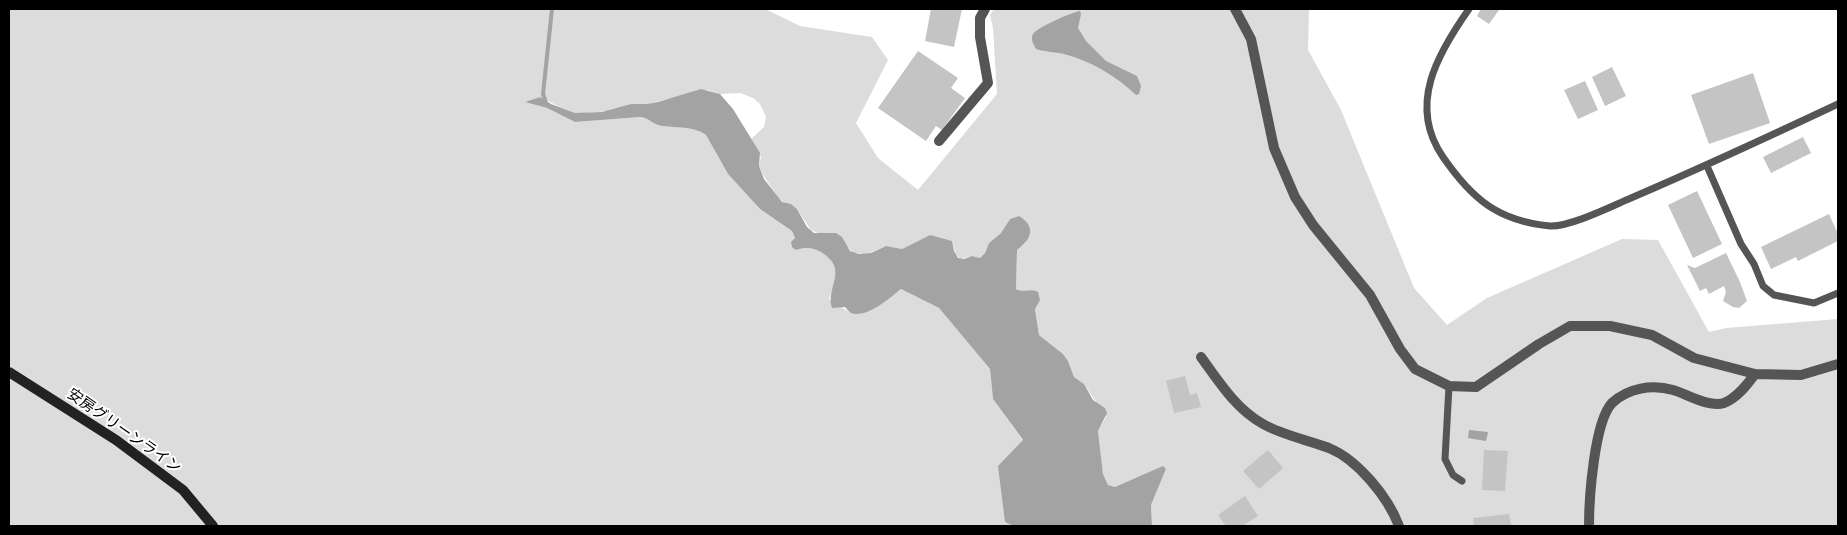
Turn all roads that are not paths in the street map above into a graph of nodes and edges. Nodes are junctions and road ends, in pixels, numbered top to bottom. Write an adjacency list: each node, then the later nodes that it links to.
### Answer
1 (985, 9): 5 (street)
2 (1236, 9): 12 (street)
3 (1469, 9): 6 (lane)
4 (1838, 104): 6 (lane)
5 (939, 141)
6 (1707, 166): 7 (lane)
7 (1838, 292)
8 (1202, 357): 15 (street)
9 (1838, 364): 11 (street)
10 (9, 372): 14 (street, 安房グリーンライン)
11 (1755, 374): 12 (street); 16 (street)
12 (1449, 386): 13 (lane)
13 (1462, 481)
14 (213, 526)
15 (1399, 526)
16 (1589, 526)

